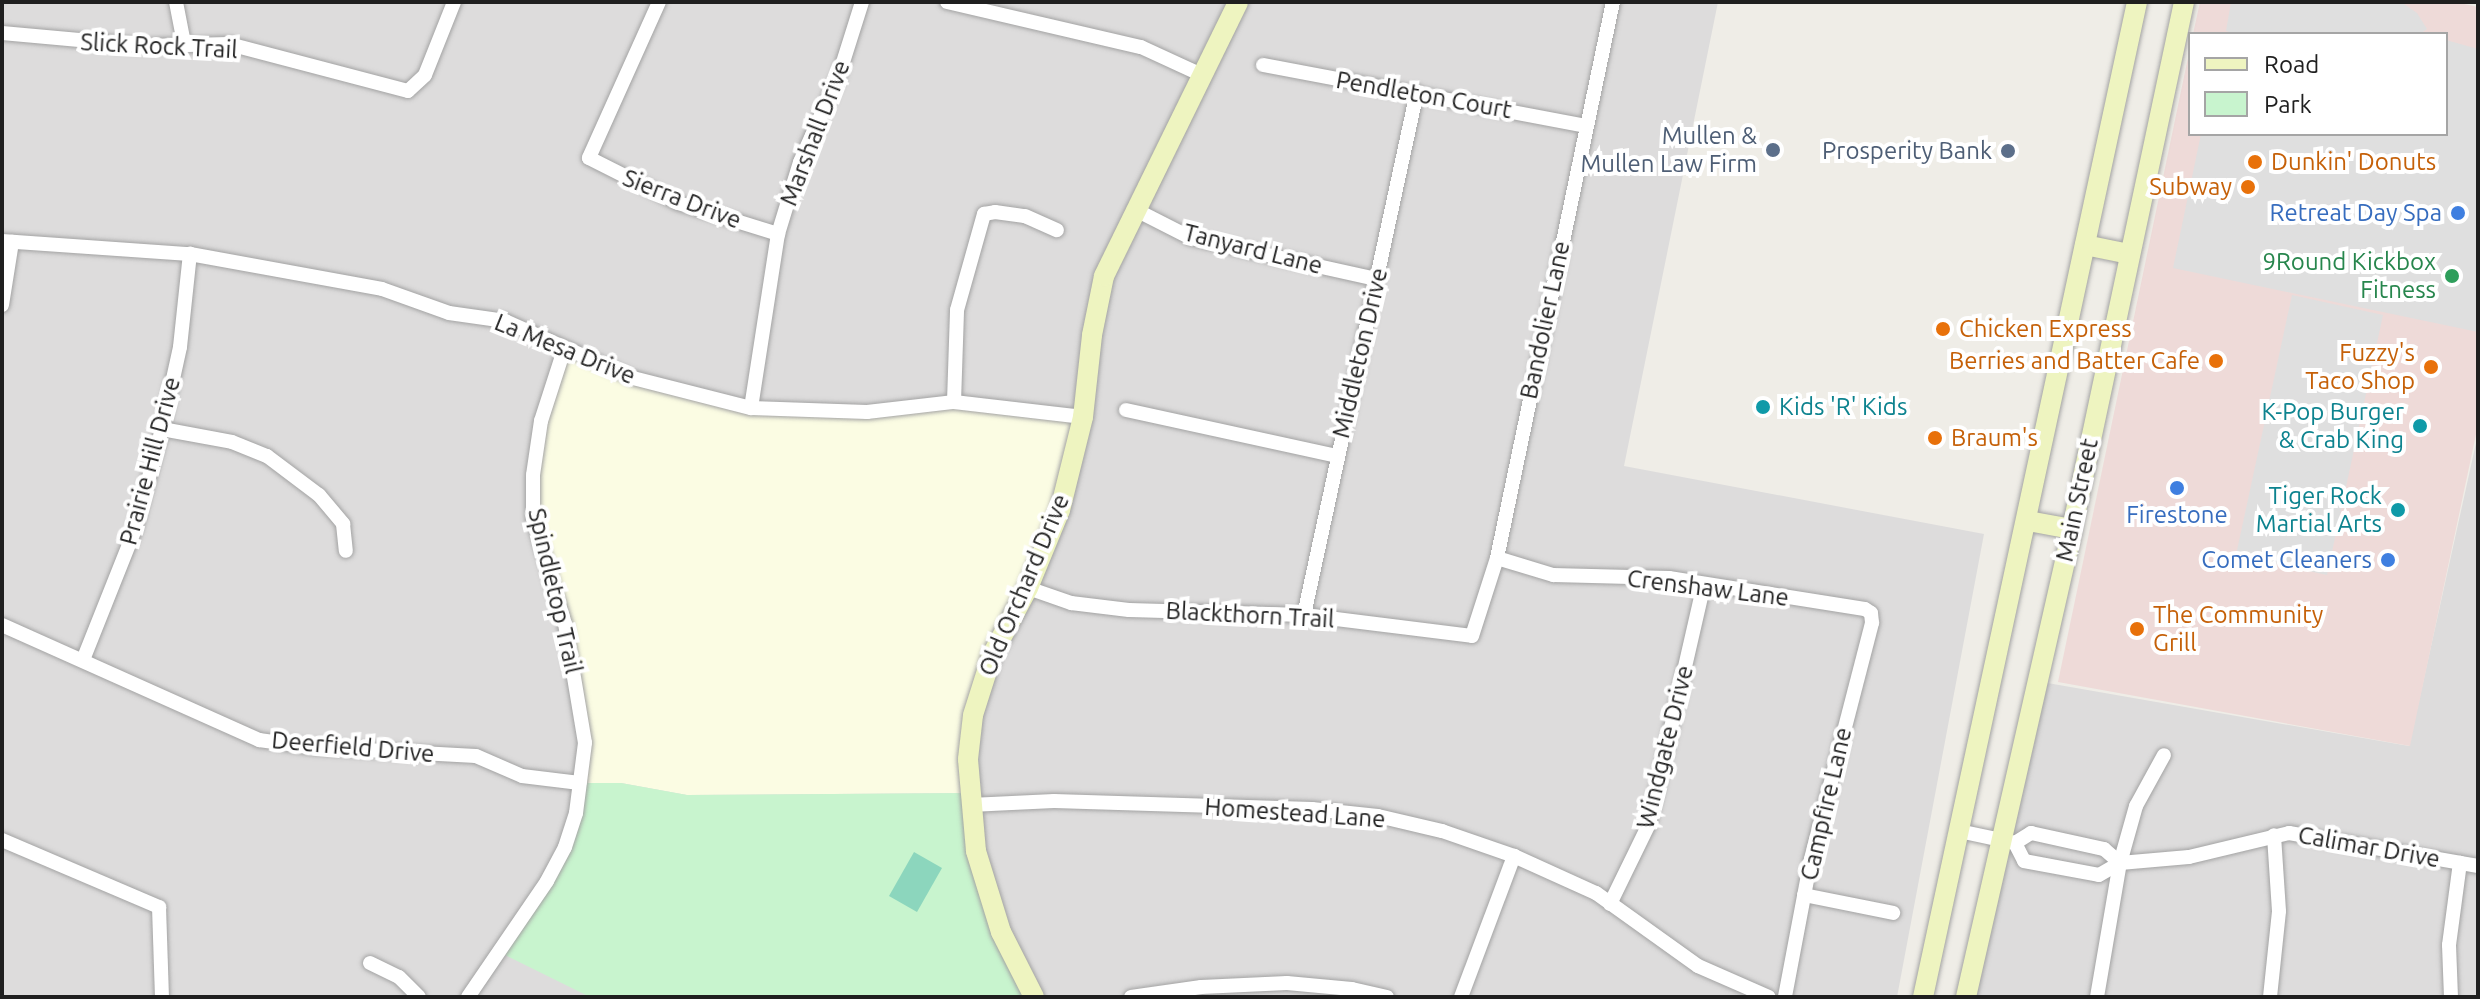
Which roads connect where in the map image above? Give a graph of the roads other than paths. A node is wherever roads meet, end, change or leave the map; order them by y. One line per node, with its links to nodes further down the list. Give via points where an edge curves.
1 (176, 2): 11 (street)
2 (454, 2): 11 (street, Slick Rock Trail, via 425,75 408,91 229,44)
3 (659, 2): 18 (street, Sierra Drive, via 589,158 678,203)
4 (862, 2): 18 (street, Marshall Drive)
5 (947, 2): 13 (street, via 1141,47)
6 (1238, 2): 13 (main road, Old Orchard Drive)
7 (1613, 2): 15 (street, Bandolier Lane)
8 (2137, 2): 20 (main road, Main Street)
9 (2184, 2): 22 (main road, Main Street)
10 (2, 33): 11 (street, Slick Rock Trail, via 104,44)
11 (184, 43)
12 (1263, 65): 14 (street, Pendleton Court)
13 (1202, 75): 16 (main road, Old Orchard Drive)
14 (1417, 92): 15 (street, Pendleton Court); 23 (street, Middleton Drive)
15 (1585, 126): 35 (street, Bandolier Lane)
16 (1134, 209): 23 (street, Tanyard Lane, via 1191,238); 29 (main road, Old Orchard Drive, via 1104,276)
17 (1057, 230): 26 (street, via 1025,216 984,214 957,310)
18 (778, 234): 27 (street, Marshall Drive)
19 (7, 241): 21 (street, La Mesa Drive); 24 (street)
20 (2085, 245): 22 (main road); 32 (main road, Main Street)
21 (190, 254): 25 (street, La Mesa Drive, via 382,289 449,313 505,321); 30 (street, Prairie Hill Drive, via 180,347)
22 (2129, 254): 33 (main road, Main Street)
23 (1376, 279): 31 (street, Middleton Drive)
24 (2, 305)
25 (564, 350): 27 (street, La Mesa Drive, via 633,378); 44 (street, Spindletop Trail, via 541,421 533,518 575,675 585,743)
26 (954, 402): 27 (street, La Mesa Drive, via 867,412); 29 (street, La Mesa Drive)
27 (751, 408)
28 (1126, 410): 31 (street)
29 (1083, 417): 37 (main road, Old Orchard Drive, via 1060,510)
30 (162, 429): 34 (street, via 232,442 267,456 319,495 343,524); 42 (street, Prairie Hill Drive, via 135,529)
31 (1337, 456): 39 (street, Middleton Drive)
32 (2028, 521): 33 (main road); 46 (main road, Main Street)
33 (2072, 529): 49 (main road, Main Street)
34 (346, 551)
35 (1497, 558): 36 (street, Crenshaw Lane, via 1553,575); 41 (street, Bandolier Lane)
36 (1704, 584): 38 (street, Crenshaw Lane); 55 (street, Windgate Drive, via 1649,824)
37 (1028, 588): 39 (street, Blackthorn Trail, via 1071,603 1129,610); 45 (main road, Old Orchard Drive, via 992,655 973,715)
38 (1871, 613): 54 (street, Campfire Lane)
39 (1304, 615): 41 (street, Blackthorn Trail)
40 (2, 625): 42 (street, Deerfield Drive)
41 (1472, 636)
42 (83, 660): 44 (street, Deerfield Drive, via 259,740 476,756 522,776)
43 (2164, 755): 51 (street, via 2136,806)
44 (580, 783): 60 (street, Spindletop Trail, via 565,847)
45 (970, 805): 50 (street, Homestead Lane, via 1054,801 1312,809 1378,816); 61 (main road, Old Orchard Drive, via 988,895)
46 (1959, 831): 49 (street, Calimar Drive); 67 (main road, Main Street)
47 (2274, 835): 51 (street, Calimar Drive, via 2189,857); 52 (street, Calimar Drive, via 2316,835); 70 (street, via 2279,911)
48 (2, 840): 58 (street, via 159,907)
49 (2008, 841): 51 (street, Calimar Drive, via 2031,833 2104,849); 51 (street, Calimar Drive, via 2024,861 2099,875); 68 (main road, Main Street)
50 (1514, 856): 55 (street, Homestead Lane); 64 (street)
51 (2120, 863): 69 (street)
52 (2460, 863): 53 (street, Calimar Drive); 71 (street, via 2449,945)
53 (2478, 866)
54 (1804, 895): 56 (street); 66 (street, Campfire Lane)
55 (1610, 904): 65 (street, Homestead Lane, via 1698,966)
56 (1893, 913)
57 (370, 963): 59 (street, via 399,977)
58 (162, 997)
59 (419, 997)
60 (468, 997)
61 (1034, 997)
62 (1131, 997): 63 (street, via 1272,983)
63 (1387, 997)
64 (1461, 997)
65 (1769, 997)
66 (1785, 997)
67 (1923, 997)
68 (1966, 997)
69 (2097, 997)
70 (2270, 997)
71 (2451, 997)

